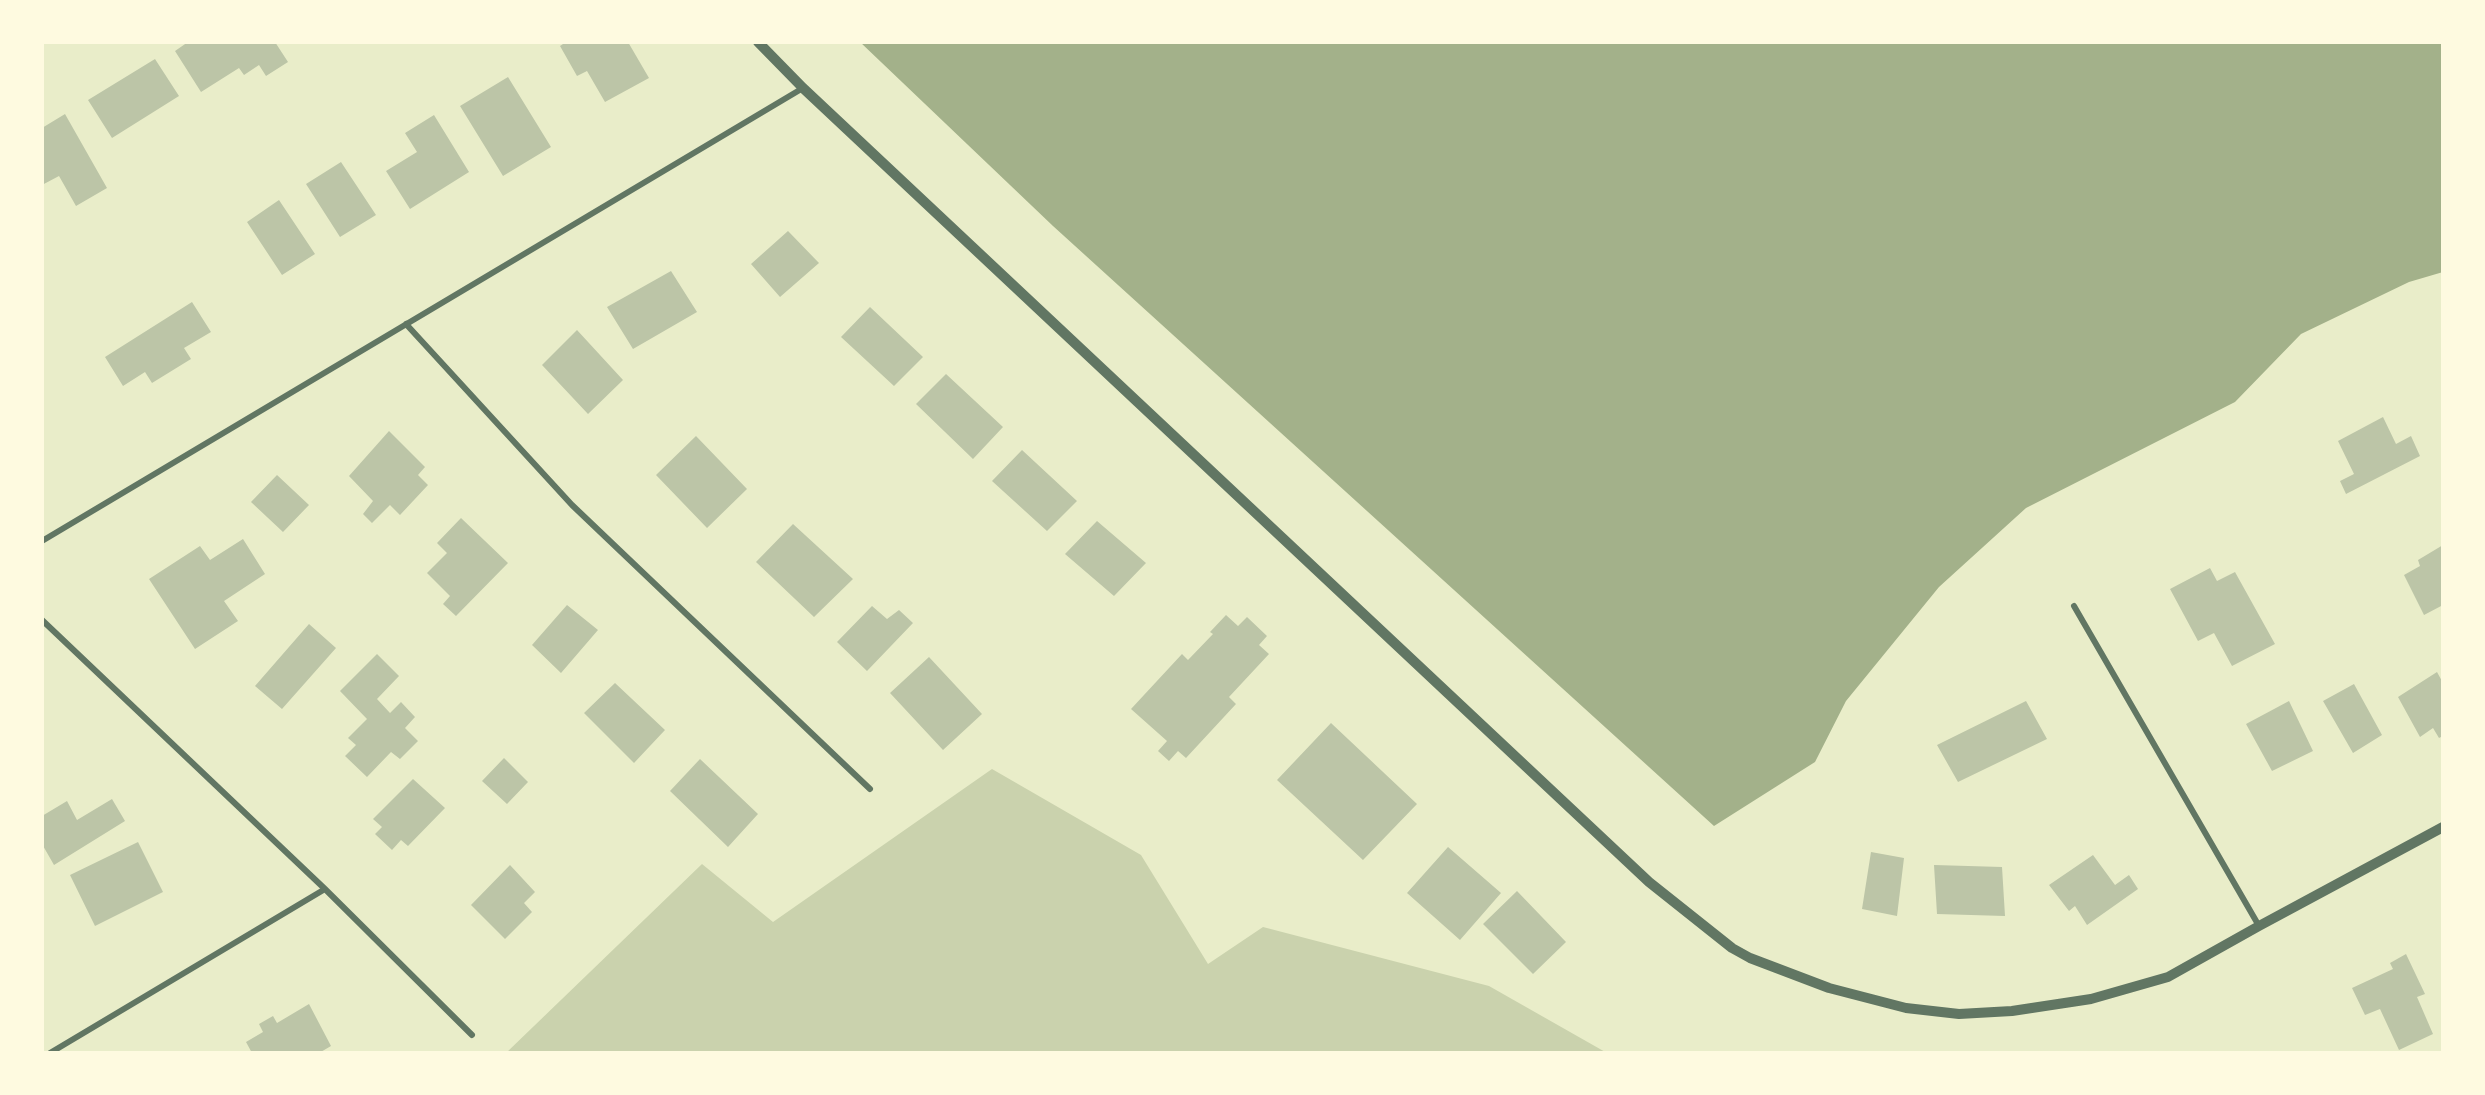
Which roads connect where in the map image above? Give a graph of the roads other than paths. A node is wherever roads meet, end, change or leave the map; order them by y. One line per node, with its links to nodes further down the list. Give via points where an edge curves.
1 (758, 42): 2 (street)
2 (803, 88): 3 (street); 10 (street, via 1649,882 1732,948 1828,988 1906,1008 1959,1014 2012,1011 2091,999 2168,977)
3 (406, 324): 4 (street); 7 (street, via 572,505)
4 (42, 541)
5 (2074, 606): 10 (street)
6 (42, 620): 9 (street)
7 (870, 789)
8 (2443, 827): 10 (street)
9 (325, 889): 11 (street); 12 (street)
10 (2259, 926)
11 (472, 1035)
12 (50, 1053)

